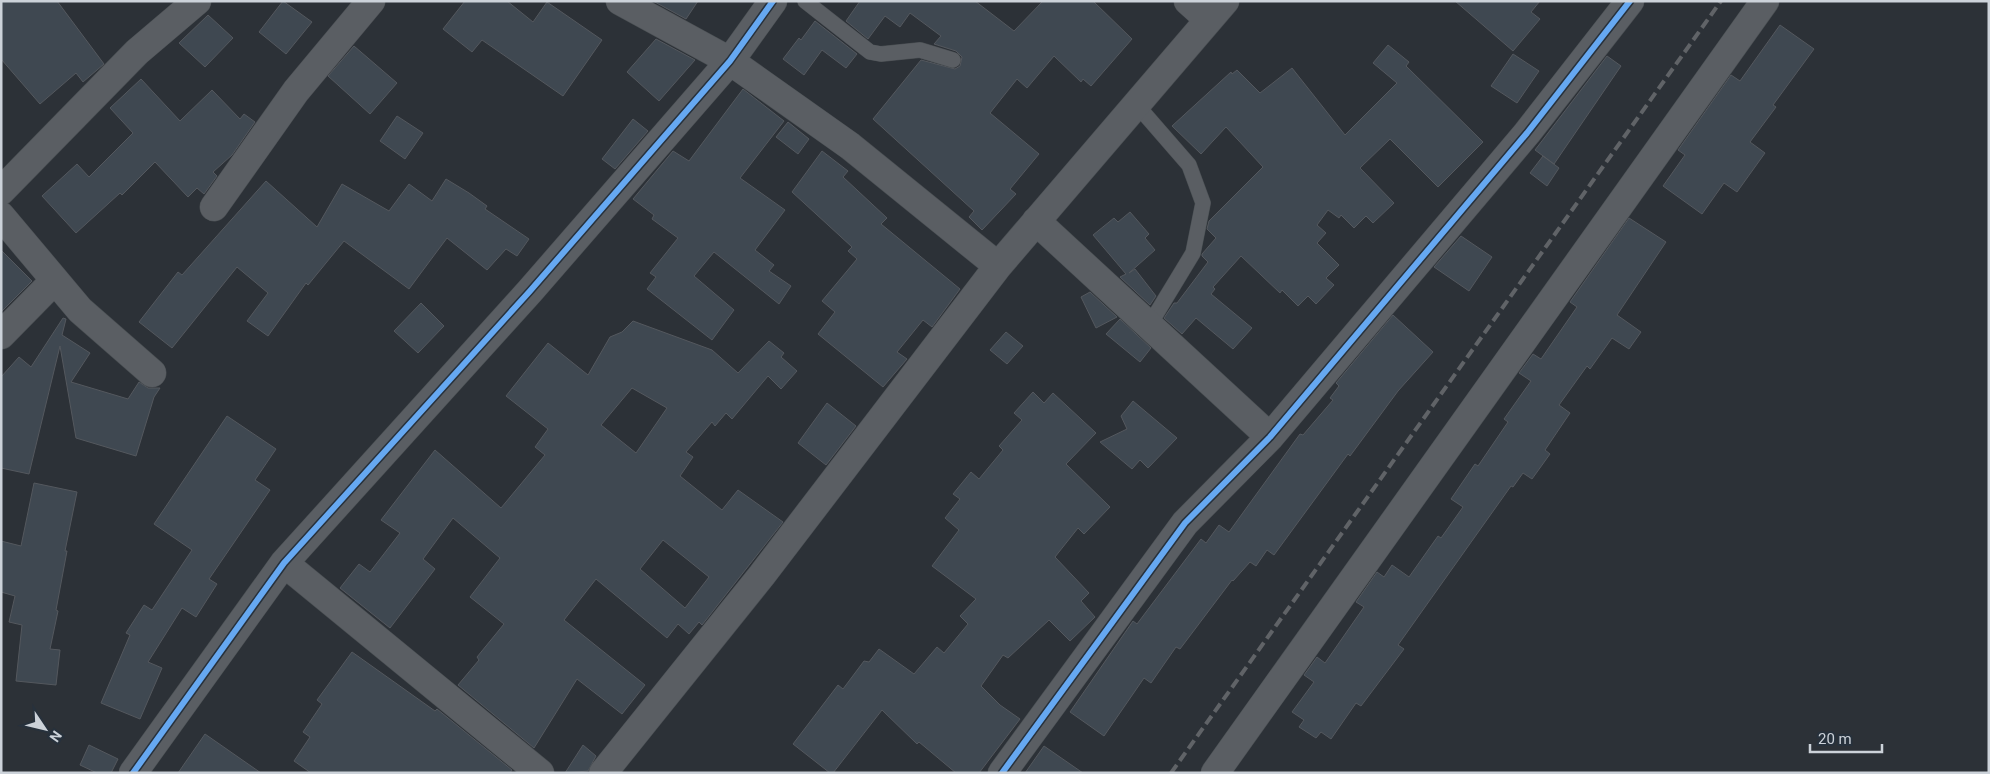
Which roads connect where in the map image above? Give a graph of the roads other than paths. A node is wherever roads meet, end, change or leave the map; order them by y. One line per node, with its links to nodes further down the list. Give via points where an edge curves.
1 (197, 1): 13 (street, via 137,52)
2 (371, 1): 14 (street, via 296,90)
3 (620, 1): 11 (street)
4 (774, 1): 11 (street)
5 (805, 1): 10 (lane, via 870,52 920,50)
6 (1188, 1): 9 (street)
7 (1630, 1): 22 (street, via 1527,133)
8 (1765, 1): 28 (street)
9 (1216, 10): 12 (street)
10 (953, 60)
11 (730, 61): 17 (street, via 850,146); 23 (street, via 517,305)
12 (1136, 104): 16 (street); 19 (lane, via 1189,164 1203,203 1193,253)
13 (1, 191)
14 (214, 208)
15 (1, 216): 18 (street)
16 (1036, 221): 17 (street); 19 (street)
17 (998, 266): 26 (street, via 762,575)
18 (54, 280): 20 (street); 21 (street, via 80,310)
19 (1150, 324): 22 (street)
20 (1, 335)
21 (152, 373)
22 (1270, 437): 27 (street, via 1185,523)
23 (284, 563): 24 (street); 25 (street)
24 (133, 773)
25 (540, 773)
26 (604, 773)
27 (1002, 773)
28 (1215, 773)

